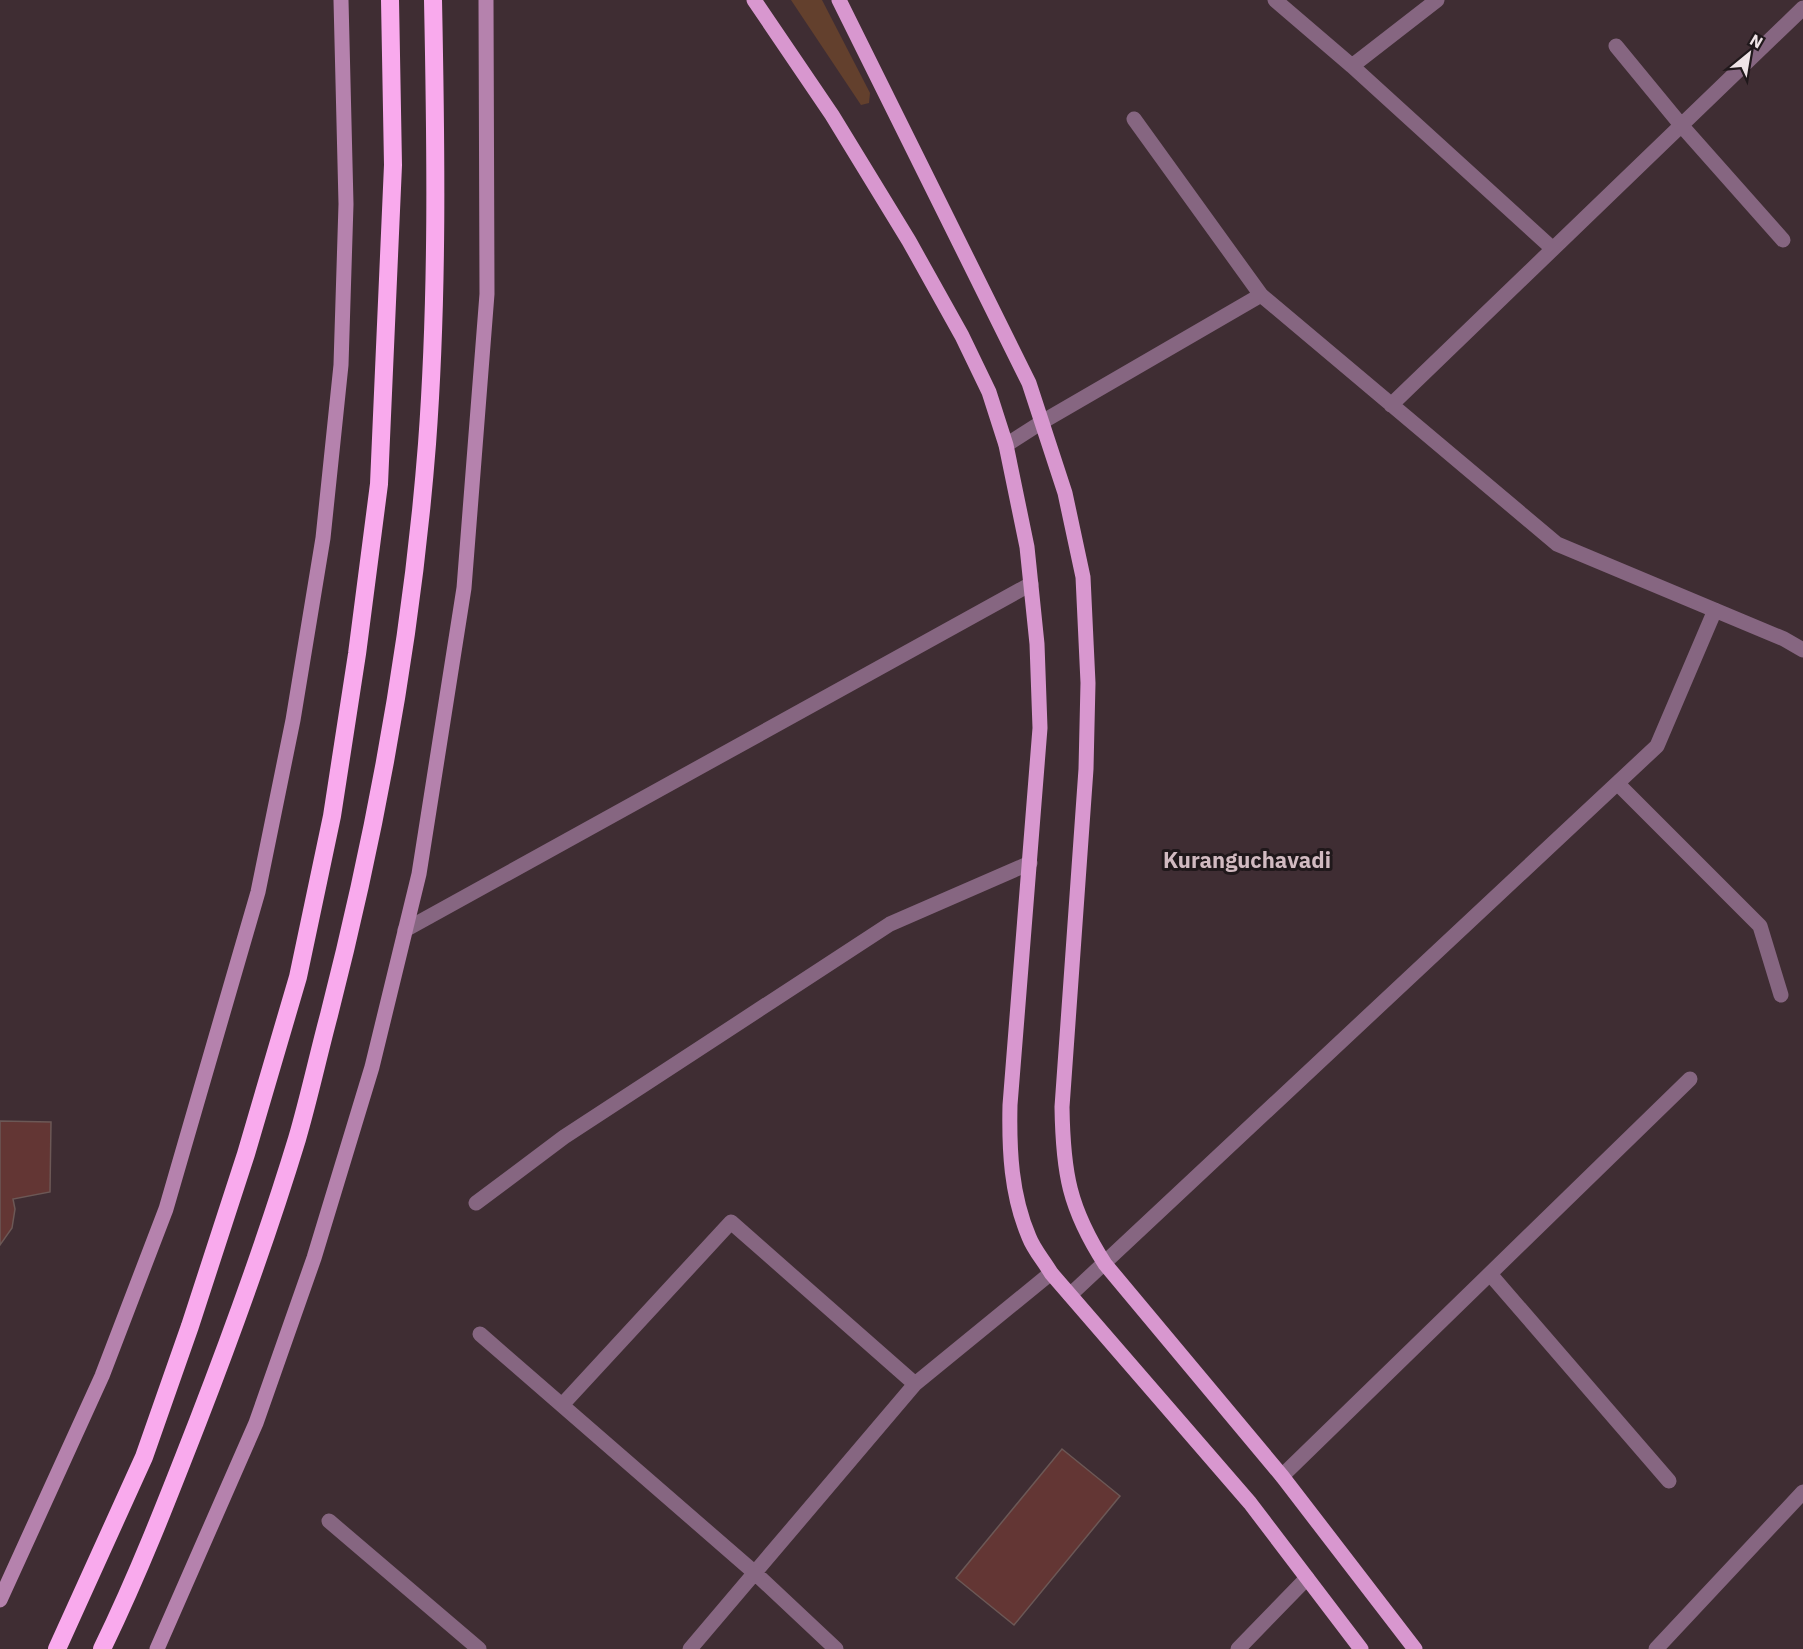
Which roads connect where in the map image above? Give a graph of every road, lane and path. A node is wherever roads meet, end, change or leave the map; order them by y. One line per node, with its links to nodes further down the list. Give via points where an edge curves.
1 (341, 0): 42 (street, via 346,204 341,365 323,538 293,720 258,892 166,1209 102,1376)
2 (390, 0): 43 (highway, via 393,165 379,484 332,816 298,977 204,1283 144,1457)
3 (434, 0): 44 (highway, via 435,305 428,433 414,582 386,759 351,929 298,1137 236,1324 175,1480)
4 (486, 0): 25 (street, via 488,294 464,588 419,874)
5 (754, 0): 19 (main road, via 838,125 962,336 989,392)
6 (839, 0): 18 (main road, via 1029,383)
7 (1275, 0): 11 (street)
8 (1437, 0): 11 (street)
9 (1803, 8): 13 (street)
10 (1616, 46): 13 (street)
11 (1352, 66): 15 (street)
12 (1134, 119): 16 (street)
13 (1682, 125): 14 (street); 15 (street)
14 (1783, 240)
15 (1553, 249): 17 (street)
16 (1261, 295): 17 (street); 18 (street)
17 (1391, 405): 21 (street, via 1557,544)
18 (1042, 422): 19 (street); 29 (main road, via 1065,493 1083,578 1088,683 1086,769 1062,1107 1063,1153 1071,1197 1086,1234)
19 (1006, 445): 20 (main road)
20 (1031, 584): 24 (main road, via 1040,728); 25 (street)
21 (1715, 610): 22 (street); 23 (street, via 1658,746)
22 (1803, 650)
23 (1618, 784): 26 (street, via 1760,926); 29 (street)
24 (1030, 863): 28 (street, via 890,924 564,1137); 30 (main road, via 1010,1147 1019,1211 1029,1239)
25 (405, 930): 45 (street, via 372,1067 306,1280 256,1424)
26 (1781, 995)
27 (1690, 1079): 31 (street)
28 (476, 1203)
29 (1105, 1264): 32 (street); 36 (main road)
30 (1051, 1273): 32 (main road); 34 (street)
31 (1490, 1274): 36 (street); 37 (street)
32 (1070, 1295): 41 (main road, via 1250,1503)
33 (480, 1334): 35 (street)
34 (915, 1384): 35 (street, via 731,1222); 40 (street)
35 (562, 1406): 40 (street)
36 (1282, 1476): 51 (main road)
37 (1669, 1482)
38 (1803, 1492): 52 (street)
39 (329, 1521): 46 (street)
40 (755, 1573): 47 (street); 48 (street)
41 (1307, 1578): 49 (street); 50 (main road)
42 (0, 1600)
43 (57, 1649)
44 (102, 1649)
45 (157, 1649)
46 (479, 1649)
47 (690, 1649)
48 (836, 1649)
49 (1238, 1649)
50 (1361, 1649)
51 (1415, 1649)
52 (1656, 1649)

